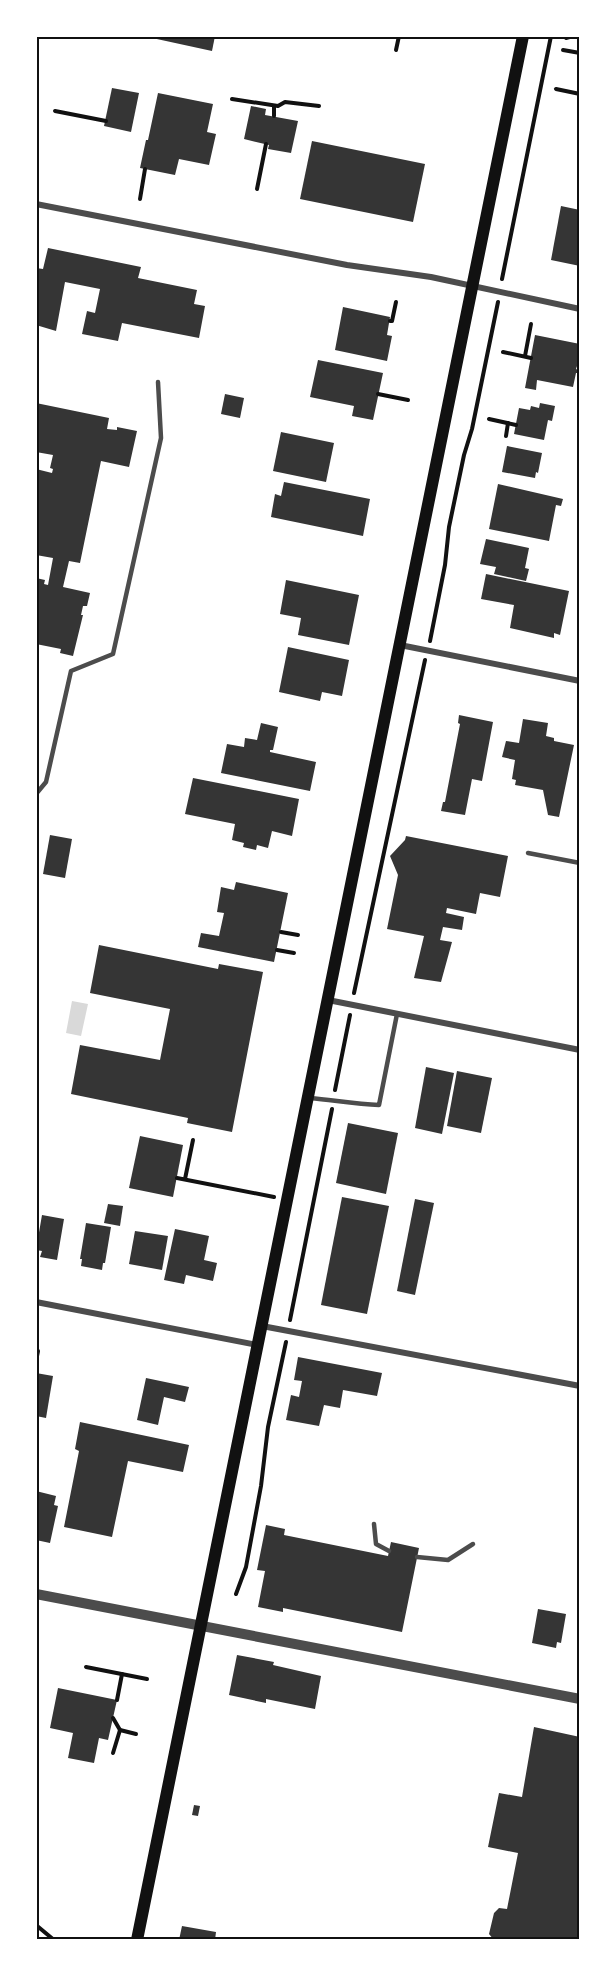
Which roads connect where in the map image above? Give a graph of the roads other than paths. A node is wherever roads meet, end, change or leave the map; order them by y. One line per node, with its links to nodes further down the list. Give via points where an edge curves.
1 (523, 36): 3 (main road)
2 (36, 204): 3 (street, via 347,265)
3 (472, 285): 4 (street); 6 (main road)
4 (580, 309)
5 (158, 382): 8 (lane, via 161,438 113,654 71,671 46,782)
6 (399, 645): 7 (street); 11 (main road)
7 (580, 681)
8 (36, 794)
9 (528, 853): 10 (lane)
10 (580, 863)
11 (327, 999): 12 (street); 14 (main road)
12 (397, 1014): 13 (street); 14 (lane, via 379,1104)
13 (580, 1050)
14 (307, 1098): 16 (main road)
15 (36, 1302): 17 (street)
16 (261, 1326): 17 (main road); 18 (street)
17 (257, 1346): 24 (main road)
18 (580, 1386)
19 (374, 1524): 21 (lane, via 376,1545)
20 (473, 1544): 22 (lane, via 448,1560)
21 (389, 1551)
22 (417, 1557)
23 (36, 1594): 24 (street)
24 (201, 1624): 25 (street); 26 (main road)
25 (580, 1699)
26 (137, 1940)

